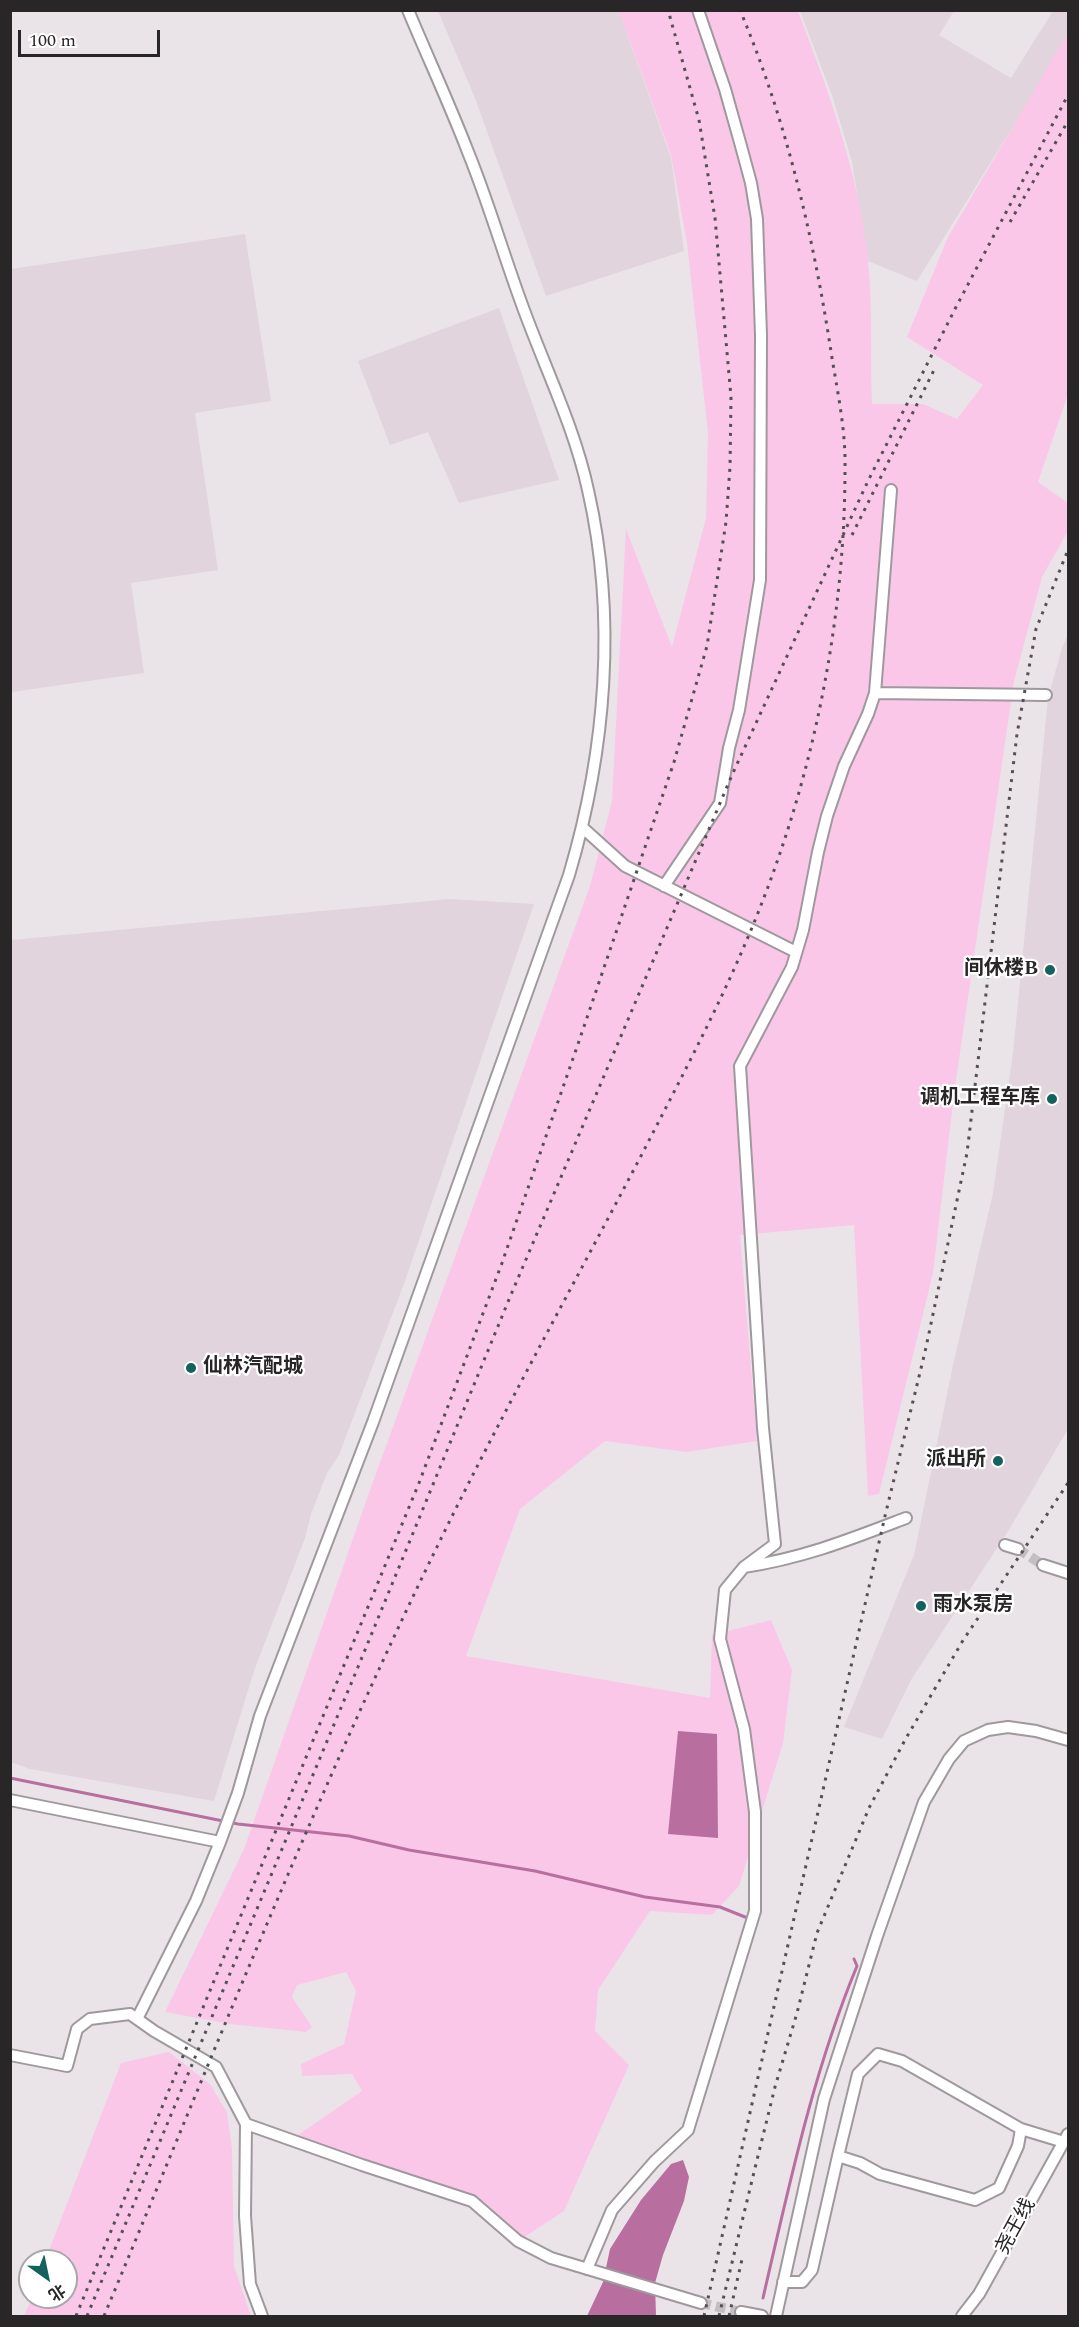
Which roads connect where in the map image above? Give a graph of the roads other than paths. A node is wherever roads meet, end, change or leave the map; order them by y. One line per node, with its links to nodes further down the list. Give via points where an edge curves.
1 (408, 10): 6 (street, via 469,153 588,488 606,610 602,707)
2 (698, 10): 7 (street, via 735,123 757,219 761,335 760,580 720,803)
3 (891, 490): 4 (street)
4 (875, 693): 5 (street); 8 (street, via 827,816)
5 (1046, 695)
6 (583, 828): 7 (street, via 625,866); 17 (street, via 373,1422 260,1716)
7 (664, 886): 8 (street)
8 (796, 952): 13 (street, via 792,967 740,1066 763,1428 775,1544)
9 (906, 1518): 13 (street, via 820,1551)
10 (1005, 1545): 11 (street)
11 (1018, 1549)
12 (1043, 1565): 14 (street)
13 (744, 1567): 24 (street, via 724,1590 720,1639 744,1729 755,1812 755,1911 688,2130 612,2210)
14 (1068, 1573)
15 (1068, 1740): 25 (street, via 1008,1727 988,1730 964,1741 924,1802 824,2099)
16 (10, 1800): 17 (street)
17 (220, 1842): 18 (street, via 196,1901)
18 (137, 2019): 19 (street, via 130,2014 90,2019 77,2029 66,2066); 20 (street, via 216,2067)
19 (10, 2055)
20 (246, 2124): 24 (street, via 472,2201 518,2241 551,2258); 28 (street, via 245,2216 250,2284)
21 (1022, 2129): 22 (street); 23 (street, via 999,2188 975,2200 880,2174); 23 (street, via 902,2061 878,2054 858,2074)
22 (1066, 2138): 31 (street, 尧王线, via 979,2294)
23 (838, 2156): 25 (street, via 812,2270 802,2282)
24 (587, 2269): 26 (street)
25 (783, 2282): 30 (street)
26 (701, 2303)
27 (741, 2312): 29 (street)
28 (262, 2316)
29 (762, 2316)
30 (776, 2316)
31 (962, 2316)

